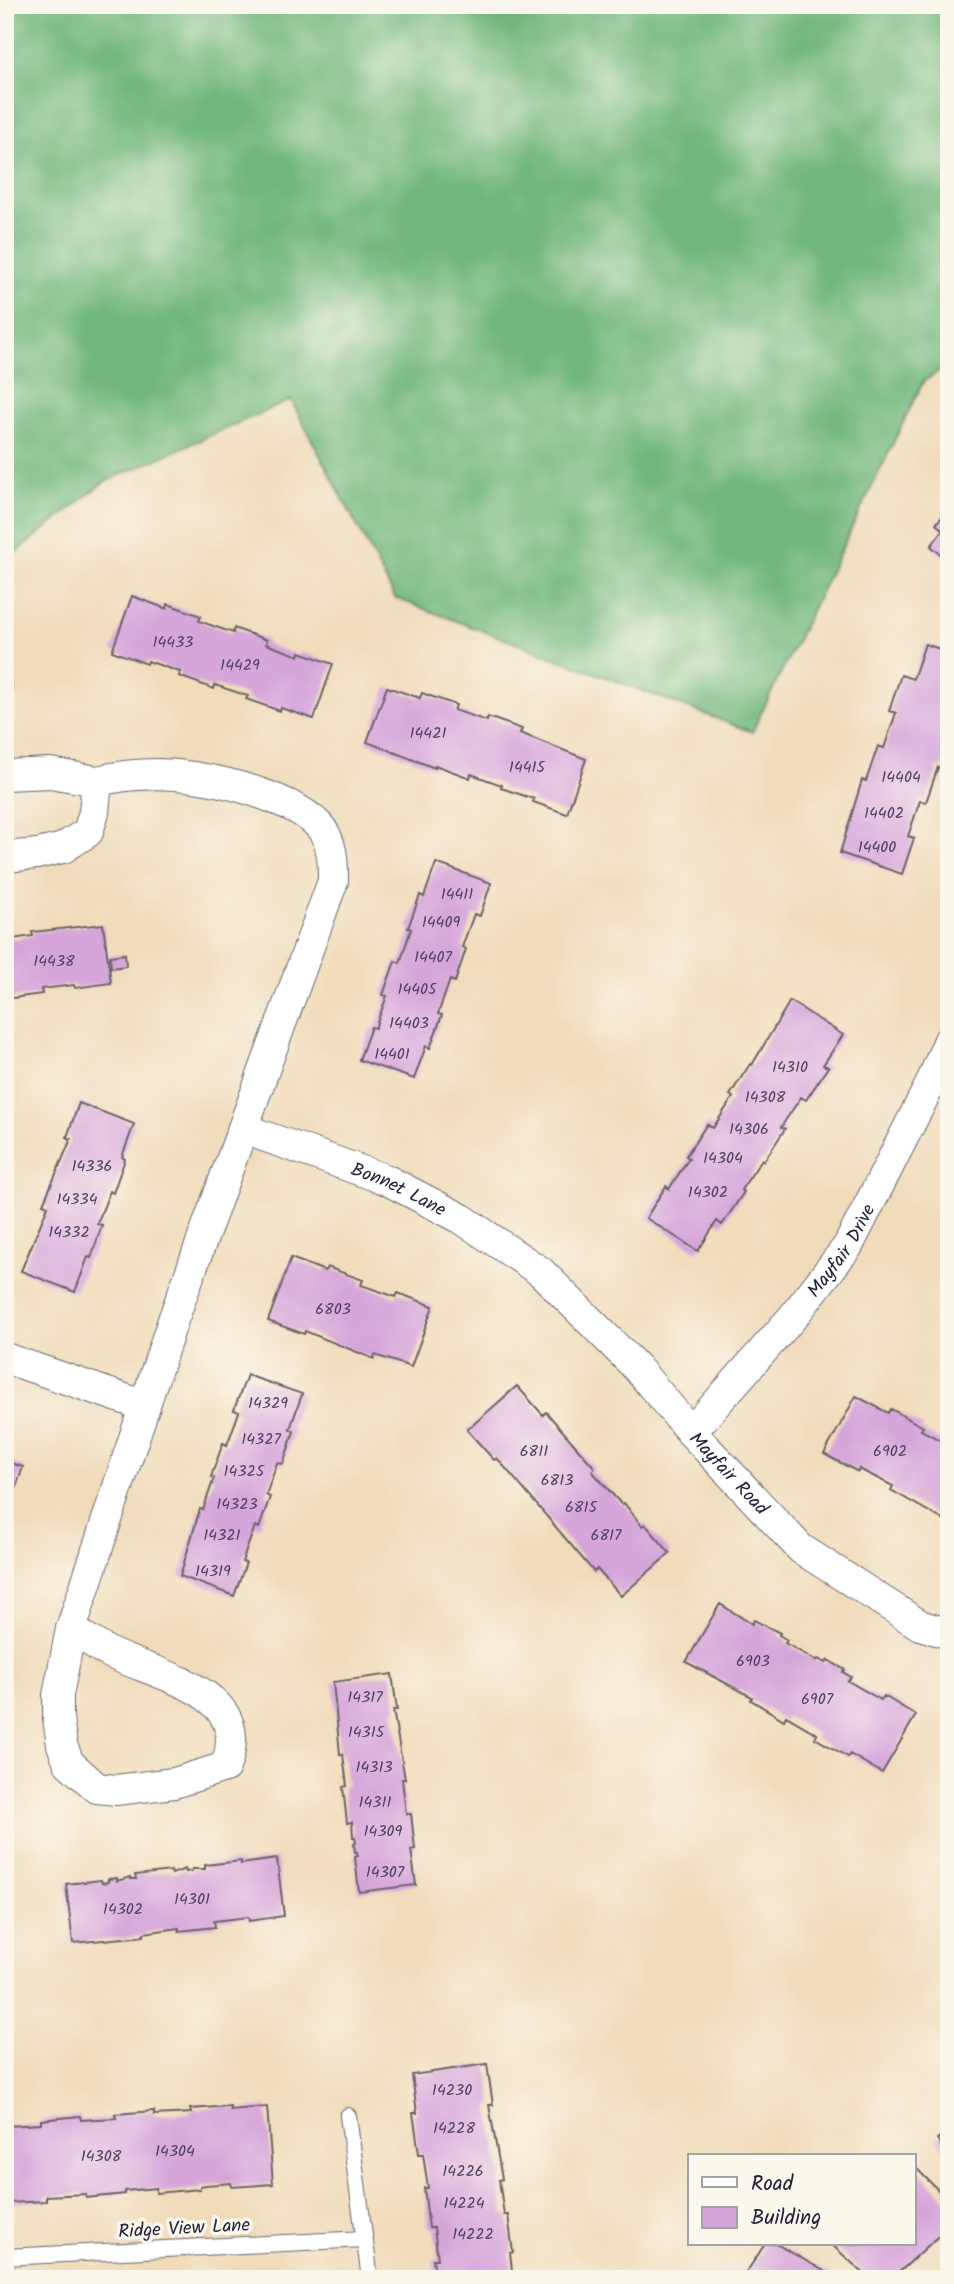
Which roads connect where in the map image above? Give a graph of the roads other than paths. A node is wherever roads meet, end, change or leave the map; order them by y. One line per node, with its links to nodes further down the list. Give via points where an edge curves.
1 (5, 775): 2 (street, via 50,773)
2 (97, 781): 3 (street, via 88,832 63,848); 5 (street, via 157,775 194,777 262,793 300,811 324,832 334,856 334,881)
3 (5, 857)
4 (949, 1040): 9 (street, Mayfair Drive, via 848,1246 792,1318)
5 (244, 1129): 6 (street, Bonnet Lane, via 387,1180 462,1219); 8 (street)
6 (541, 1272): 9 (street, Mayfair Road, via 636,1367)
7 (5, 1358): 8 (street)
8 (145, 1406): 10 (street)
9 (691, 1432): 11 (street, Mayfair Road, via 801,1549 920,1625)
10 (71, 1629): 10 (street, via 58,1695 62,1745 69,1763 97,1788 116,1790 174,1783 225,1767 233,1749 231,1726 216,1703)
11 (949, 1634)
12 (348, 2116): 13 (lane)
13 (364, 2239): 14 (lane, Ridge View Lane); 15 (lane)
14 (5, 2257)
15 (370, 2279)

